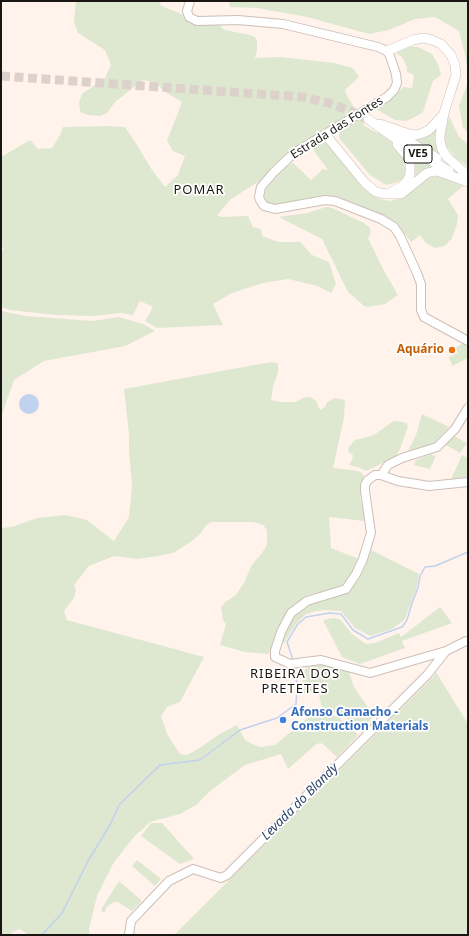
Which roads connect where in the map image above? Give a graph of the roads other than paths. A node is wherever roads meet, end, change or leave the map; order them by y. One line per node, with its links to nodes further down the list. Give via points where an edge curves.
1 (190, 1): 2 (street, via 187,11 190,18 197,21 238,20 283,24)
2 (387, 51): 3 (main road, VE5, via 413,40 428,39 449,51 454,60 456,75); 5 (street, Estrada das Fontes, via 396,74 397,83 394,90)
3 (444, 113): 4 (main road, VE5, via 429,130 416,134 409,134); 6 (main road, VE5, via 440,135 442,149)
4 (370, 120): 6 (main road, VE5, via 408,140); 7 (main road, VE5, via 405,154 410,164 410,175 406,181 402,186)
5 (325, 134): 7 (main road, via 365,183 376,192); 8 (street, Estrada das Fontes, via 294,153 270,176 261,187 261,203 275,209 325,200 335,201 381,219 394,227 418,273 424,317)
6 (468, 179): 7 (main road, VE5, via 443,173 427,173 401,194)
7 (386, 194)
8 (468, 341)
9 (468, 408): 10 (street, via 455,429 437,447 388,465)
10 (381, 475): 11 (street, via 398,481 429,486); 13 (street, via 375,475 366,485 371,533 356,574 346,589 307,602 291,613 281,632 275,657 290,664 320,660 370,673)
11 (468, 482)
12 (467, 641): 13 (street)
13 (446, 651): 14 (street, via 427,675 227,875 221,878 193,869 169,881 131,921)
14 (129, 935)

